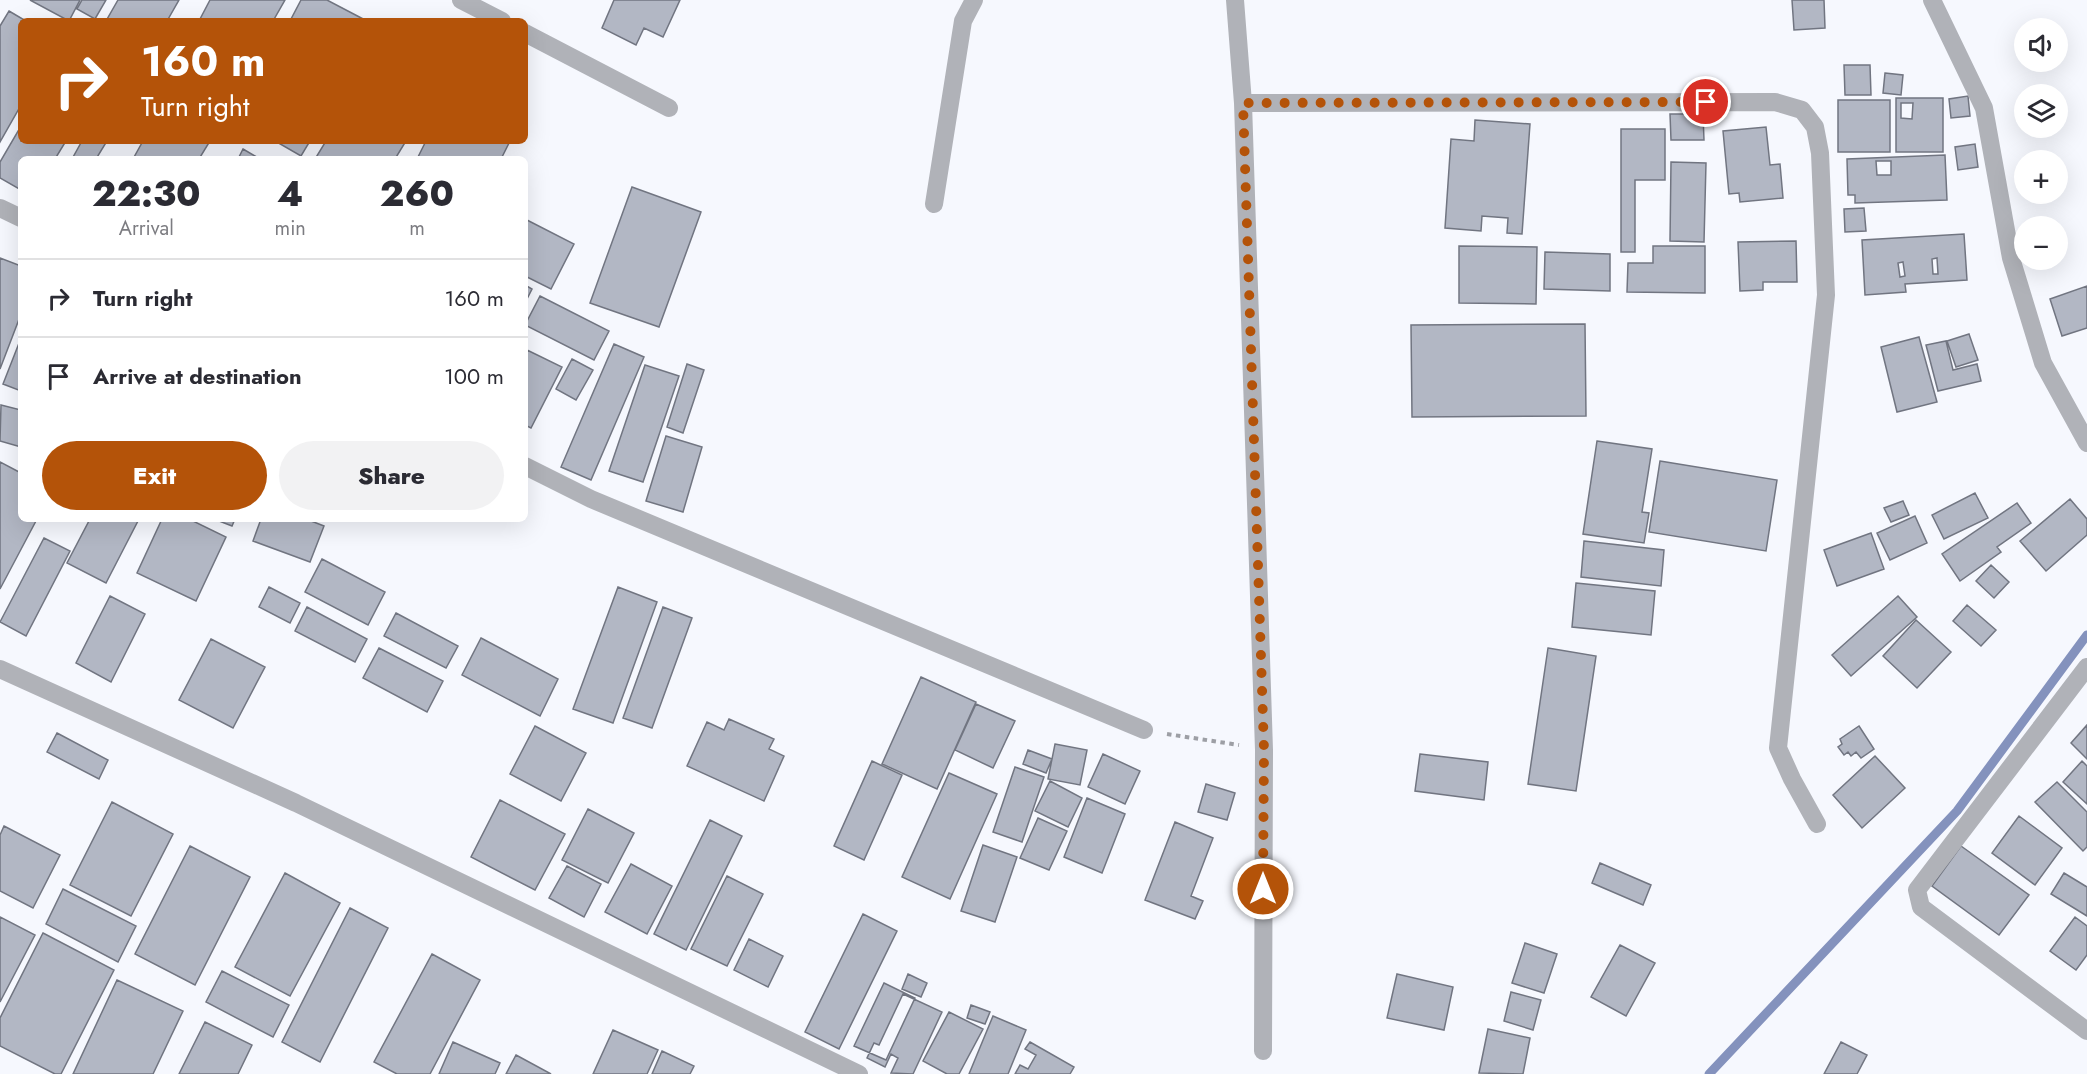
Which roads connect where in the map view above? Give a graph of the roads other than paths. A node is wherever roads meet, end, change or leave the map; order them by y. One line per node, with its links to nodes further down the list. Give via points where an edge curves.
1 (461, 0): 5 (street)
2 (974, 0): 9 (street, via 963,21)
3 (1235, 0): 7 (street)
4 (1932, 0): 12 (street, via 1984,108 2011,258 2043,363)
5 (496, 18)
6 (528, 35): 8 (street)
7 (1243, 103): 17 (street, via 1775,102 1802,110 1815,127 1820,153 1826,295 1778,748); 19 (street, via 1264,750)
8 (669, 108)
9 (934, 204)
10 (0, 208): 11 (street)
11 (18, 217)
12 (2087, 443)
13 (528, 468): 16 (street, via 591,499)
14 (2087, 667): 18 (street, via 1917,890 1921,907)
15 (0, 669): 20 (street, via 296,803)
16 (1144, 730)
17 (1817, 824)
18 (2087, 1031)
19 (1263, 1051)
20 (860, 1074)

